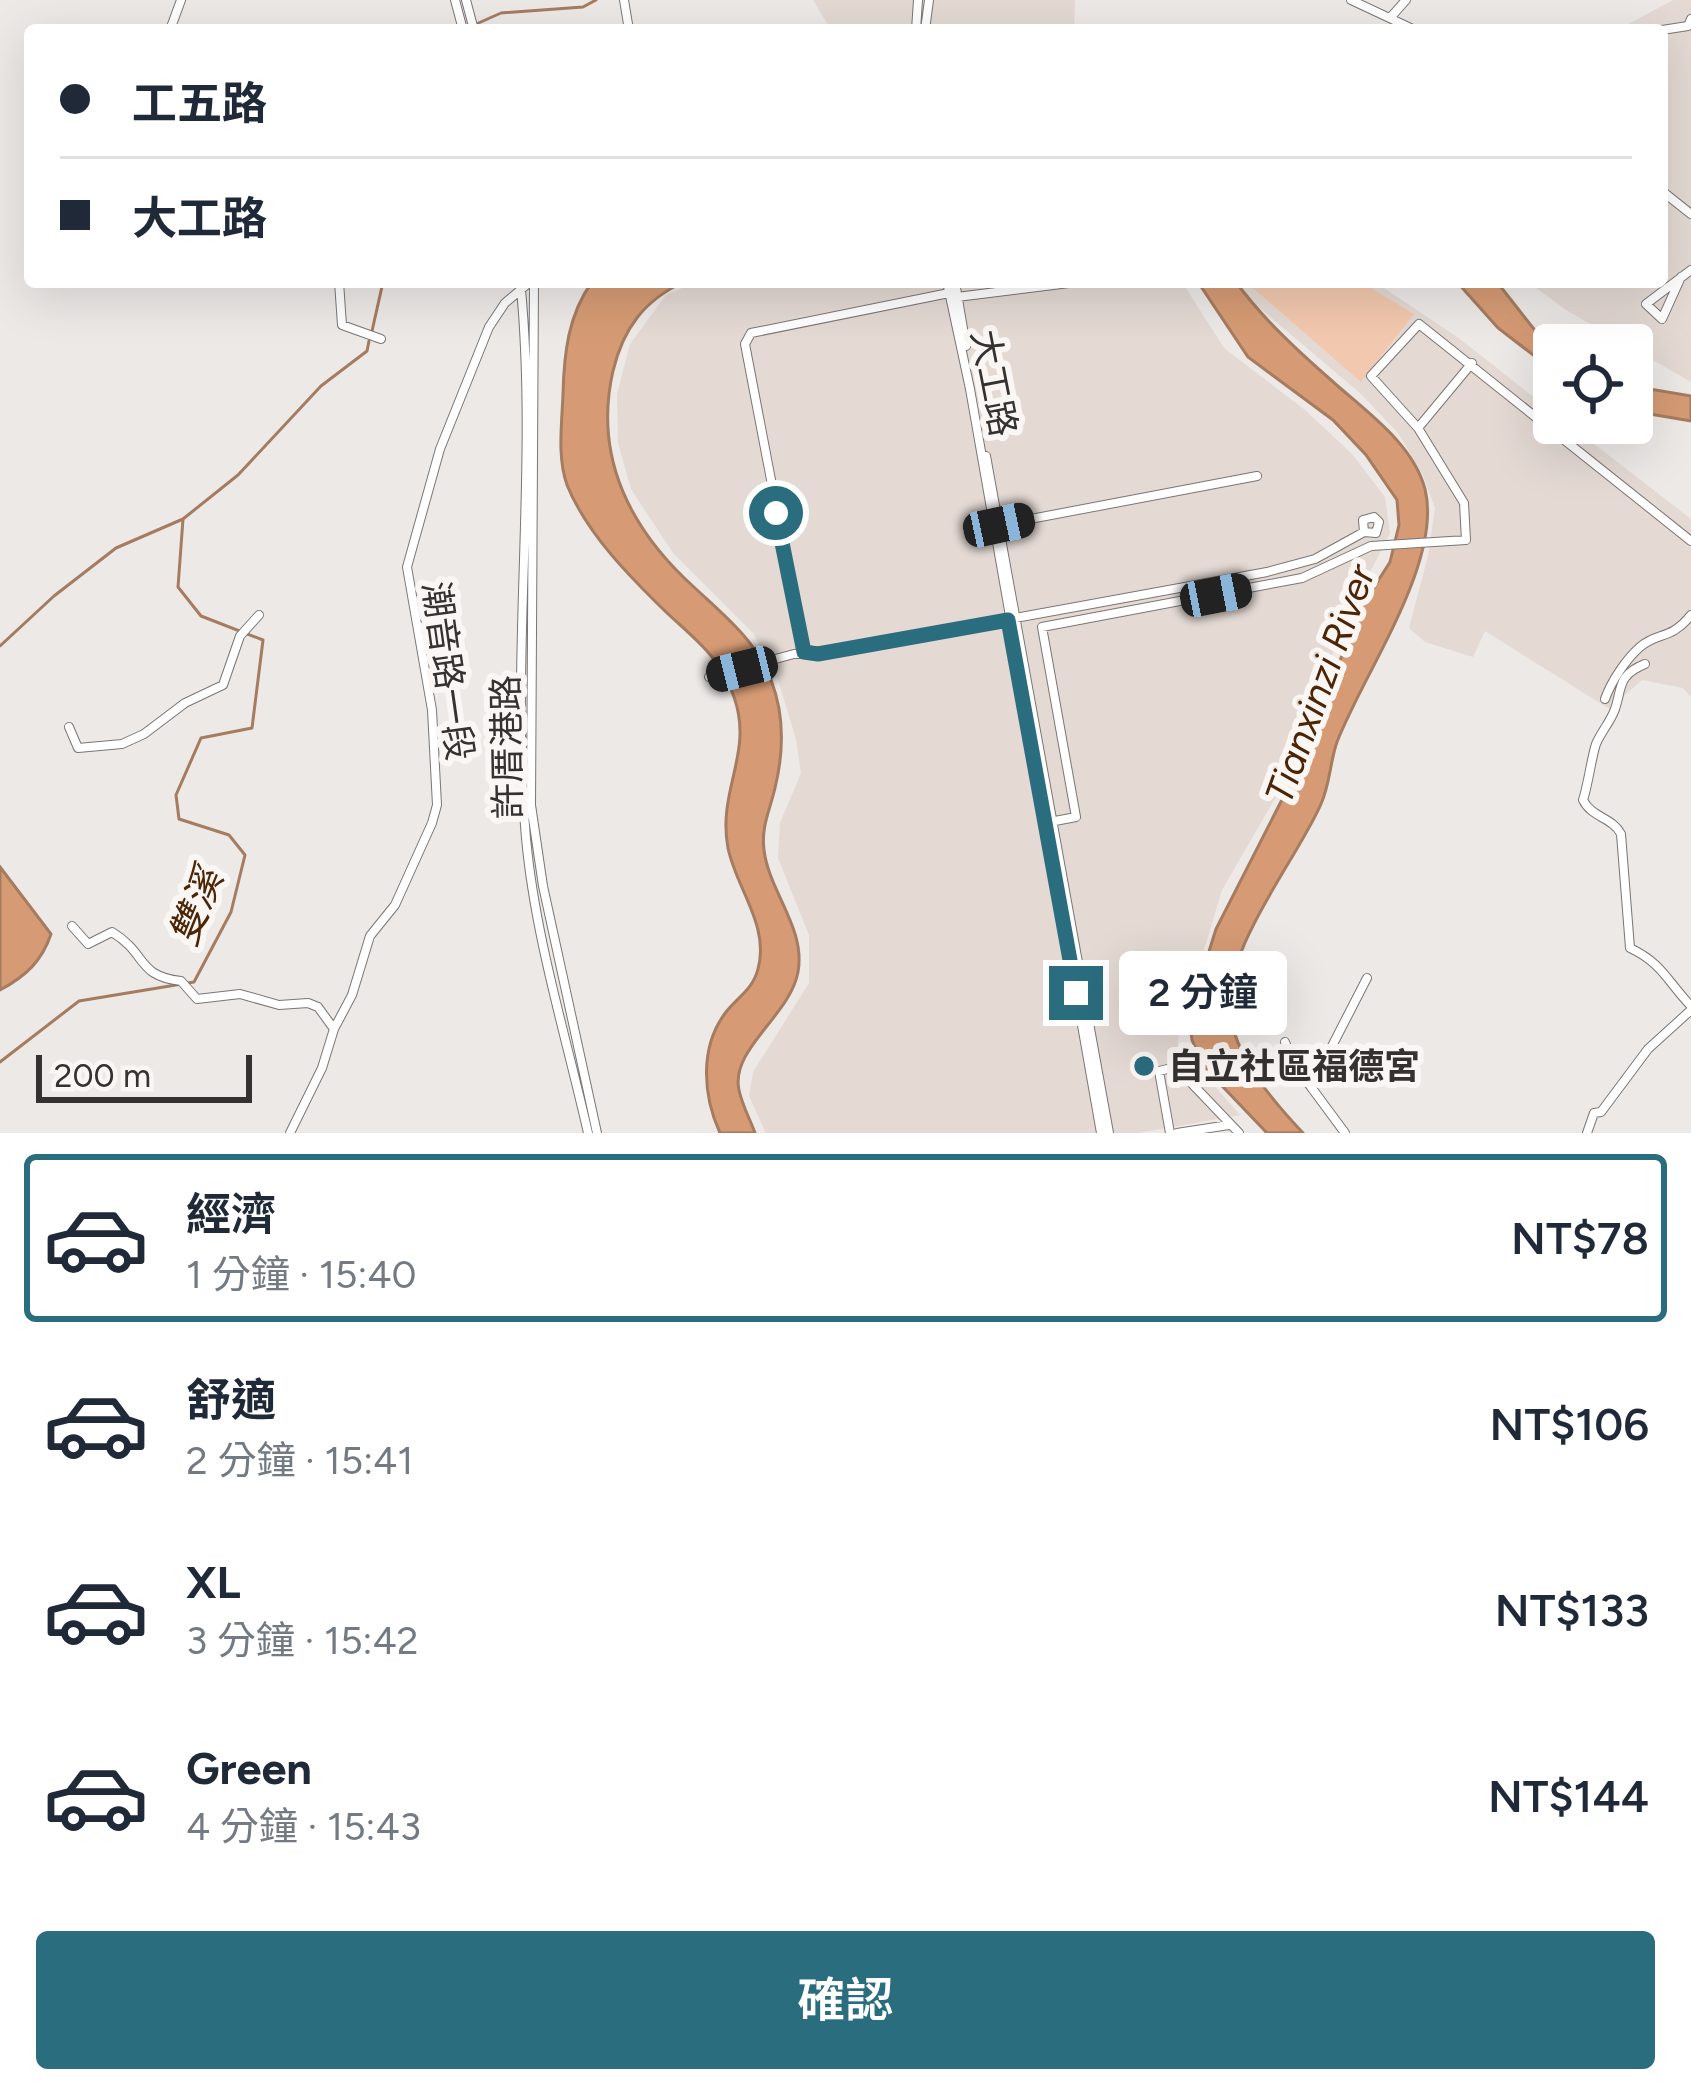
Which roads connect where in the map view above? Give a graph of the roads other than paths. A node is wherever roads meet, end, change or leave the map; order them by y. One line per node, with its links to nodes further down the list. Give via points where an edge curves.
1 (1351, 0): 3 (street)
2 (1406, 0): 3 (street)
3 (1390, 18): 4 (street)
4 (1402, 24)
5 (1691, 270): 6 (street)
6 (1681, 277): 7 (street); 12 (street, via 1662,319 1646,304)
7 (1668, 287)
8 (339, 288): 13 (street, via 341,325)
9 (522, 288): 34 (street, 潮音路一段, via 489,327 440,449 406,567 431,710 437,805 395,905 370,936)
10 (527, 288): 37 (street, 許厝港路, via 520,660 526,841)
11 (952, 288): 17 (street, 大工路); 23 (street, via 747,338)
12 (1667, 288)
13 (374, 337)
14 (1472, 363): 15 (street); 15 (street, via 1419,324 1371,376); 19 (street)
15 (1418, 428): 28 (street, via 1464,502 1466,540 1371,546 1302,578 1042,627)
16 (1257, 476): 17 (street)
17 (995, 526): 22 (street, 大工路)
18 (1364, 532): 22 (street, via 1301,564)
19 (1691, 541)
20 (1691, 614): 26 (street, via 1677,631 1641,645)
21 (259, 615): 27 (street, via 223,685 144,734 78,748)
22 (1012, 619): 23 (street); 29 (street, 大工路); 42 (street, 大工路)
23 (804, 652): 25 (street)
24 (1645, 664): 33 (street, via 1615,694 1617,706 1593,749 1584,805 1621,834 1630,948 1657,961)
25 (712, 676)
26 (1605, 699)
27 (69, 727)
28 (1072, 795): 29 (street); 30 (street, via 1076,818)
29 (1051, 798): 30 (street, 大工路)
30 (1055, 821): 42 (street, 大工路)
31 (72, 926): 34 (street, via 88,944 112,932 158,978 197,999 232,994 308,1003)
32 (1367, 978): 36 (street)
33 (1691, 1008): 46 (street, via 1594,1113)
34 (334, 1029): 39 (street, 潮音路一段)
35 (1286, 1042): 36 (street)
36 (1311, 1088): 45 (street)
37 (585, 1101): 40 (street, 許厝港路); 41 (street, 許厝港路)
38 (1230, 1129): 43 (street); 43 (street, via 1176,1067 1159,1071); 44 (street)
39 (290, 1133)
40 (588, 1133)
41 (597, 1133)
42 (1105, 1133)
43 (1174, 1133)
44 (1239, 1133)
45 (1345, 1133)
46 (1587, 1133)

